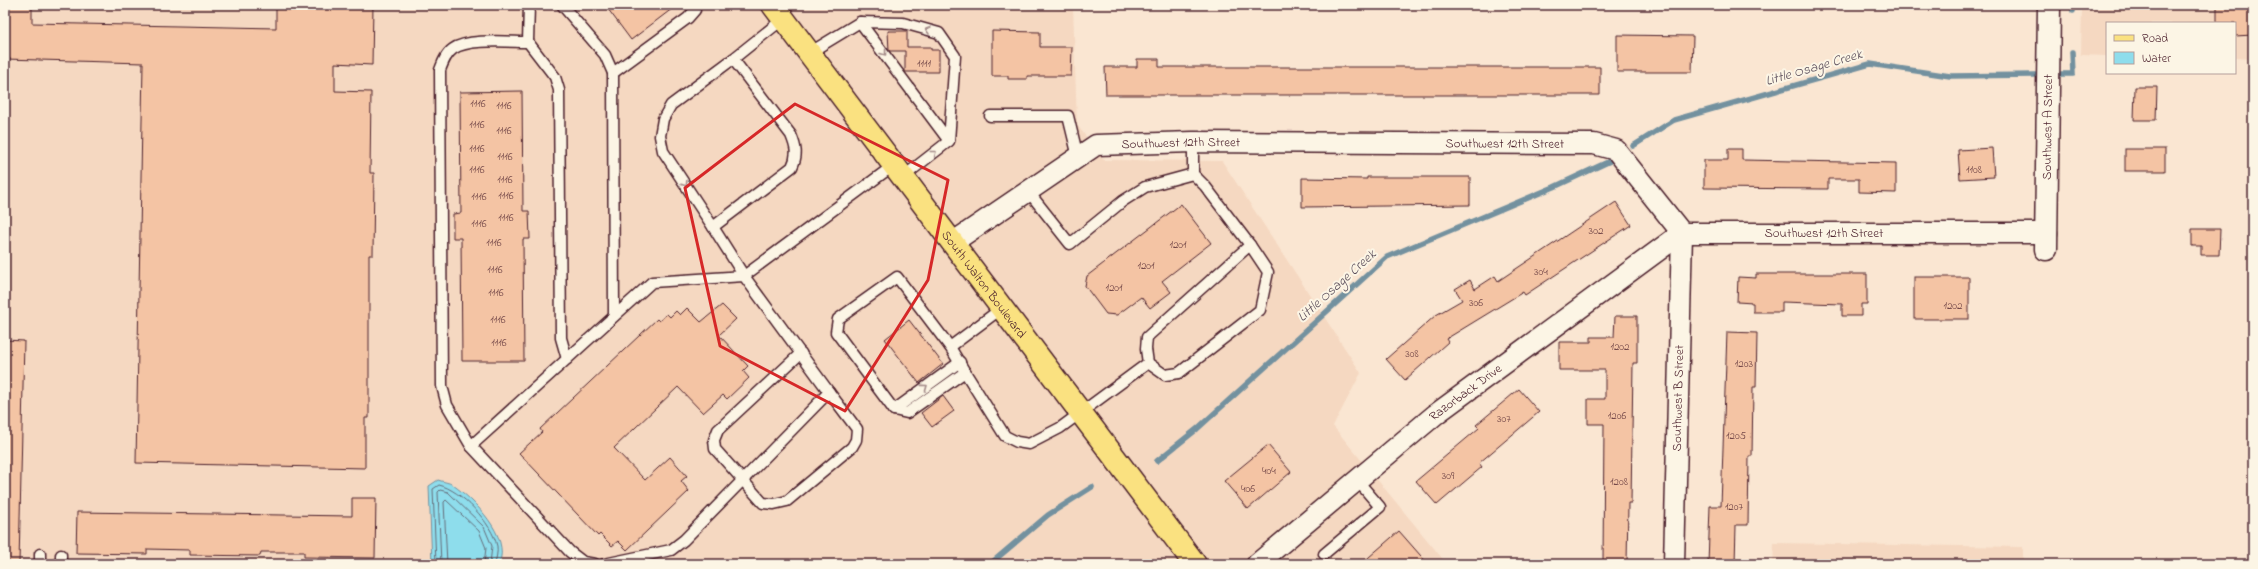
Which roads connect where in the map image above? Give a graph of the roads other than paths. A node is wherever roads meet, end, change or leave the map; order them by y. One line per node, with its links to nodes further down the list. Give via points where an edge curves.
1 (529, 5): 7 (lane)
2 (562, 5): 10 (lane, via 605,54)
3 (694, 5): 10 (lane, via 695,10 688,18)
4 (2049, 5): 20 (street, Southwest A Street)
5 (778, 12): 8 (main road, South Walton Boulevard); 9 (lane)
6 (860, 22): 8 (lane); 12 (lane, one-way to 12); 12 (lane, one-way to 6, via 955,56 940,33 903,23)
7 (528, 42): 28 (lane, via 555,77 559,90 561,338); 35 (lane, via 463,44 453,49 440,70 442,386 447,405)
8 (809, 53): 15 (main road, South Walton Boulevard)
9 (733, 58): 18 (lane, one-way to 18, via 671,105 663,119 660,136 663,151); 18 (lane, via 791,135 796,146 796,158 792,167)
10 (613, 73): 25 (lane)
11 (990, 116): 14 (lane, via 1068,116)
12 (949, 141): 15 (lane, one-way to 12)
13 (1194, 142): 14 (street, Southwest 12th Street, via 1096,144); 16 (lane); 19 (street, Southwest 12th Street, via 1594,144 1616,150)
14 (1078, 157): 17 (street, Southwest 12th Street)
15 (899, 171): 21 (main road, South Walton Boulevard); 23 (lane)
16 (1193, 174): 17 (lane, via 1145,187 1123,201 1070,244); 22 (lane)
17 (1028, 191): 21 (street, Southwest 12th Street)
18 (713, 227): 23 (lane)
19 (1682, 232): 20 (street, Southwest 12th Street); 37 (street, Razorback Drive, via 1436,414); 43 (street, Southwest B Street)
20 (2046, 241)
21 (952, 243): 24 (main road, South Walton Boulevard)
22 (1250, 244): 30 (lane, via 1154,328 1147,337); 30 (lane, via 1268,272 1260,310 1179,372 1165,375)
23 (744, 276): 25 (lane, via 652,282); 27 (lane)
24 (1002, 308): 26 (lane); 34 (main road, South Walton Boulevard)
25 (614, 316): 28 (lane)
26 (950, 347): 29 (lane); 33 (lane, via 897,276 838,318 836,332)
27 (800, 353): 32 (lane); 36 (lane, via 718,430 714,440 715,449)
28 (567, 359): 35 (lane)
29 (960, 362): 31 (lane); 33 (lane, one-way to 29)
30 (1148, 363): 34 (lane)
31 (965, 372): 33 (lane, via 907,413); 34 (lane, via 1005,436 1017,442 1030,444)
32 (829, 392): 36 (lane); 36 (lane, via 857,429 852,447 787,501 763,503)
33 (894, 410)
34 (1081, 413): 41 (main road, South Walton Boulevard)
35 (471, 446): 39 (lane, via 570,552 583,562)
36 (743, 480): 40 (lane, via 671,550)
37 (1357, 480): 38 (lane, via 1380,507); 42 (street, Razorback Drive)
38 (1324, 554)
39 (595, 564)
40 (604, 564)
41 (1196, 564)
42 (1257, 564)
43 (1674, 564)

